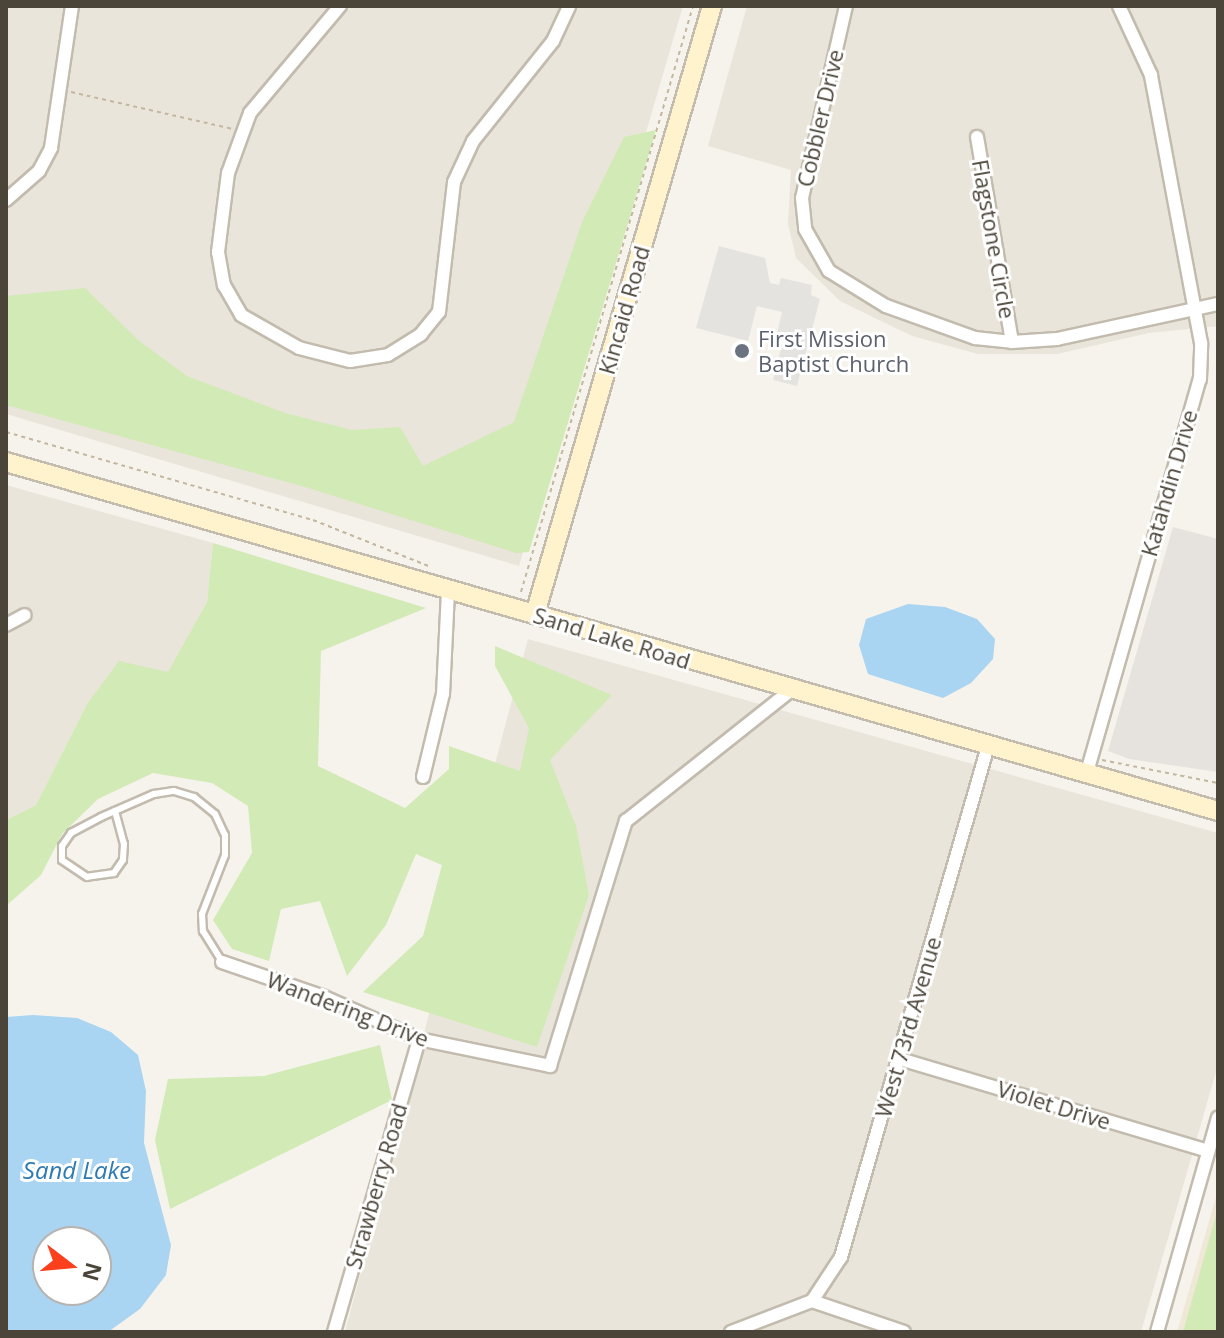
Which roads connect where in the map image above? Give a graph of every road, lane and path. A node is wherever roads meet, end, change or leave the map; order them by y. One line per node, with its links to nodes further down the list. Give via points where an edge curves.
1 (72, 6): 8 (street)
2 (340, 6): 9 (street, via 250,113)
3 (569, 6): 9 (street, via 553,41 473,141 454,182 439,312 421,334 388,355 350,361 299,348 241,315 224,285 218,252 228,173)
4 (693, 6): 19 (path)
5 (712, 6): 20 (main road, Kincaid Road)
6 (846, 6): 14 (street, Cobbler Drive, via 802,198 805,229 816,254 865,297 975,338)
7 (1119, 6): 13 (street, Katahdin Drive, via 1151,75)
8 (59, 90): 9 (path); 11 (street, via 51,148 39,171)
9 (241, 132)
10 (977, 137): 14 (street, Flagstone Circle)
11 (6, 200)
12 (1218, 304): 13 (street, Cobbler Drive)
13 (1195, 308): 14 (street, Cobbler Drive, via 1057,339); 25 (street, Katahdin Drive, via 1200,379)
14 (1012, 342)
15 (6, 432): 17 (path, via 313,520)
16 (6, 462): 18 (main road, Sand Lake Road)
17 (439, 570)
18 (448, 591): 20 (main road, Sand Lake Road); 26 (street, via 443,694)
19 (521, 594)
20 (535, 614): 23 (main road, Sand Lake Road)
21 (25, 615): 22 (street)
22 (6, 625)
23 (789, 692): 24 (main road, Sand Lake Road); 30 (street, Wandering Drive, via 626,821 550,1066)
24 (988, 746): 25 (main road, Sand Lake Road); 31 (street, West 73rd Avenue)
25 (1087, 772): 28 (main road, Sand Lake Road)
26 (423, 777)
27 (115, 811): 27 (lane, Wandering Drive, via 124,844 123,860 114,873 103,879 87,877 62,860 62,846 71,833); 29 (lane, Wandering Drive, via 174,791 194,797 215,814 225,835 225,855 202,914 203,931)
28 (1218, 811)
29 (222, 962): 30 (street, Wandering Drive, via 324,997)
30 (419, 1039): 35 (street, Strawberry Road)
31 (900, 1059): 33 (street, Violet Drive); 34 (street, West 73rd Avenue, via 841,1257)
32 (1218, 1118): 33 (street)
33 (1208, 1151): 38 (street)
34 (812, 1301): 36 (street); 37 (street)
35 (334, 1332)
36 (731, 1332)
37 (904, 1332)
38 (1157, 1332)

